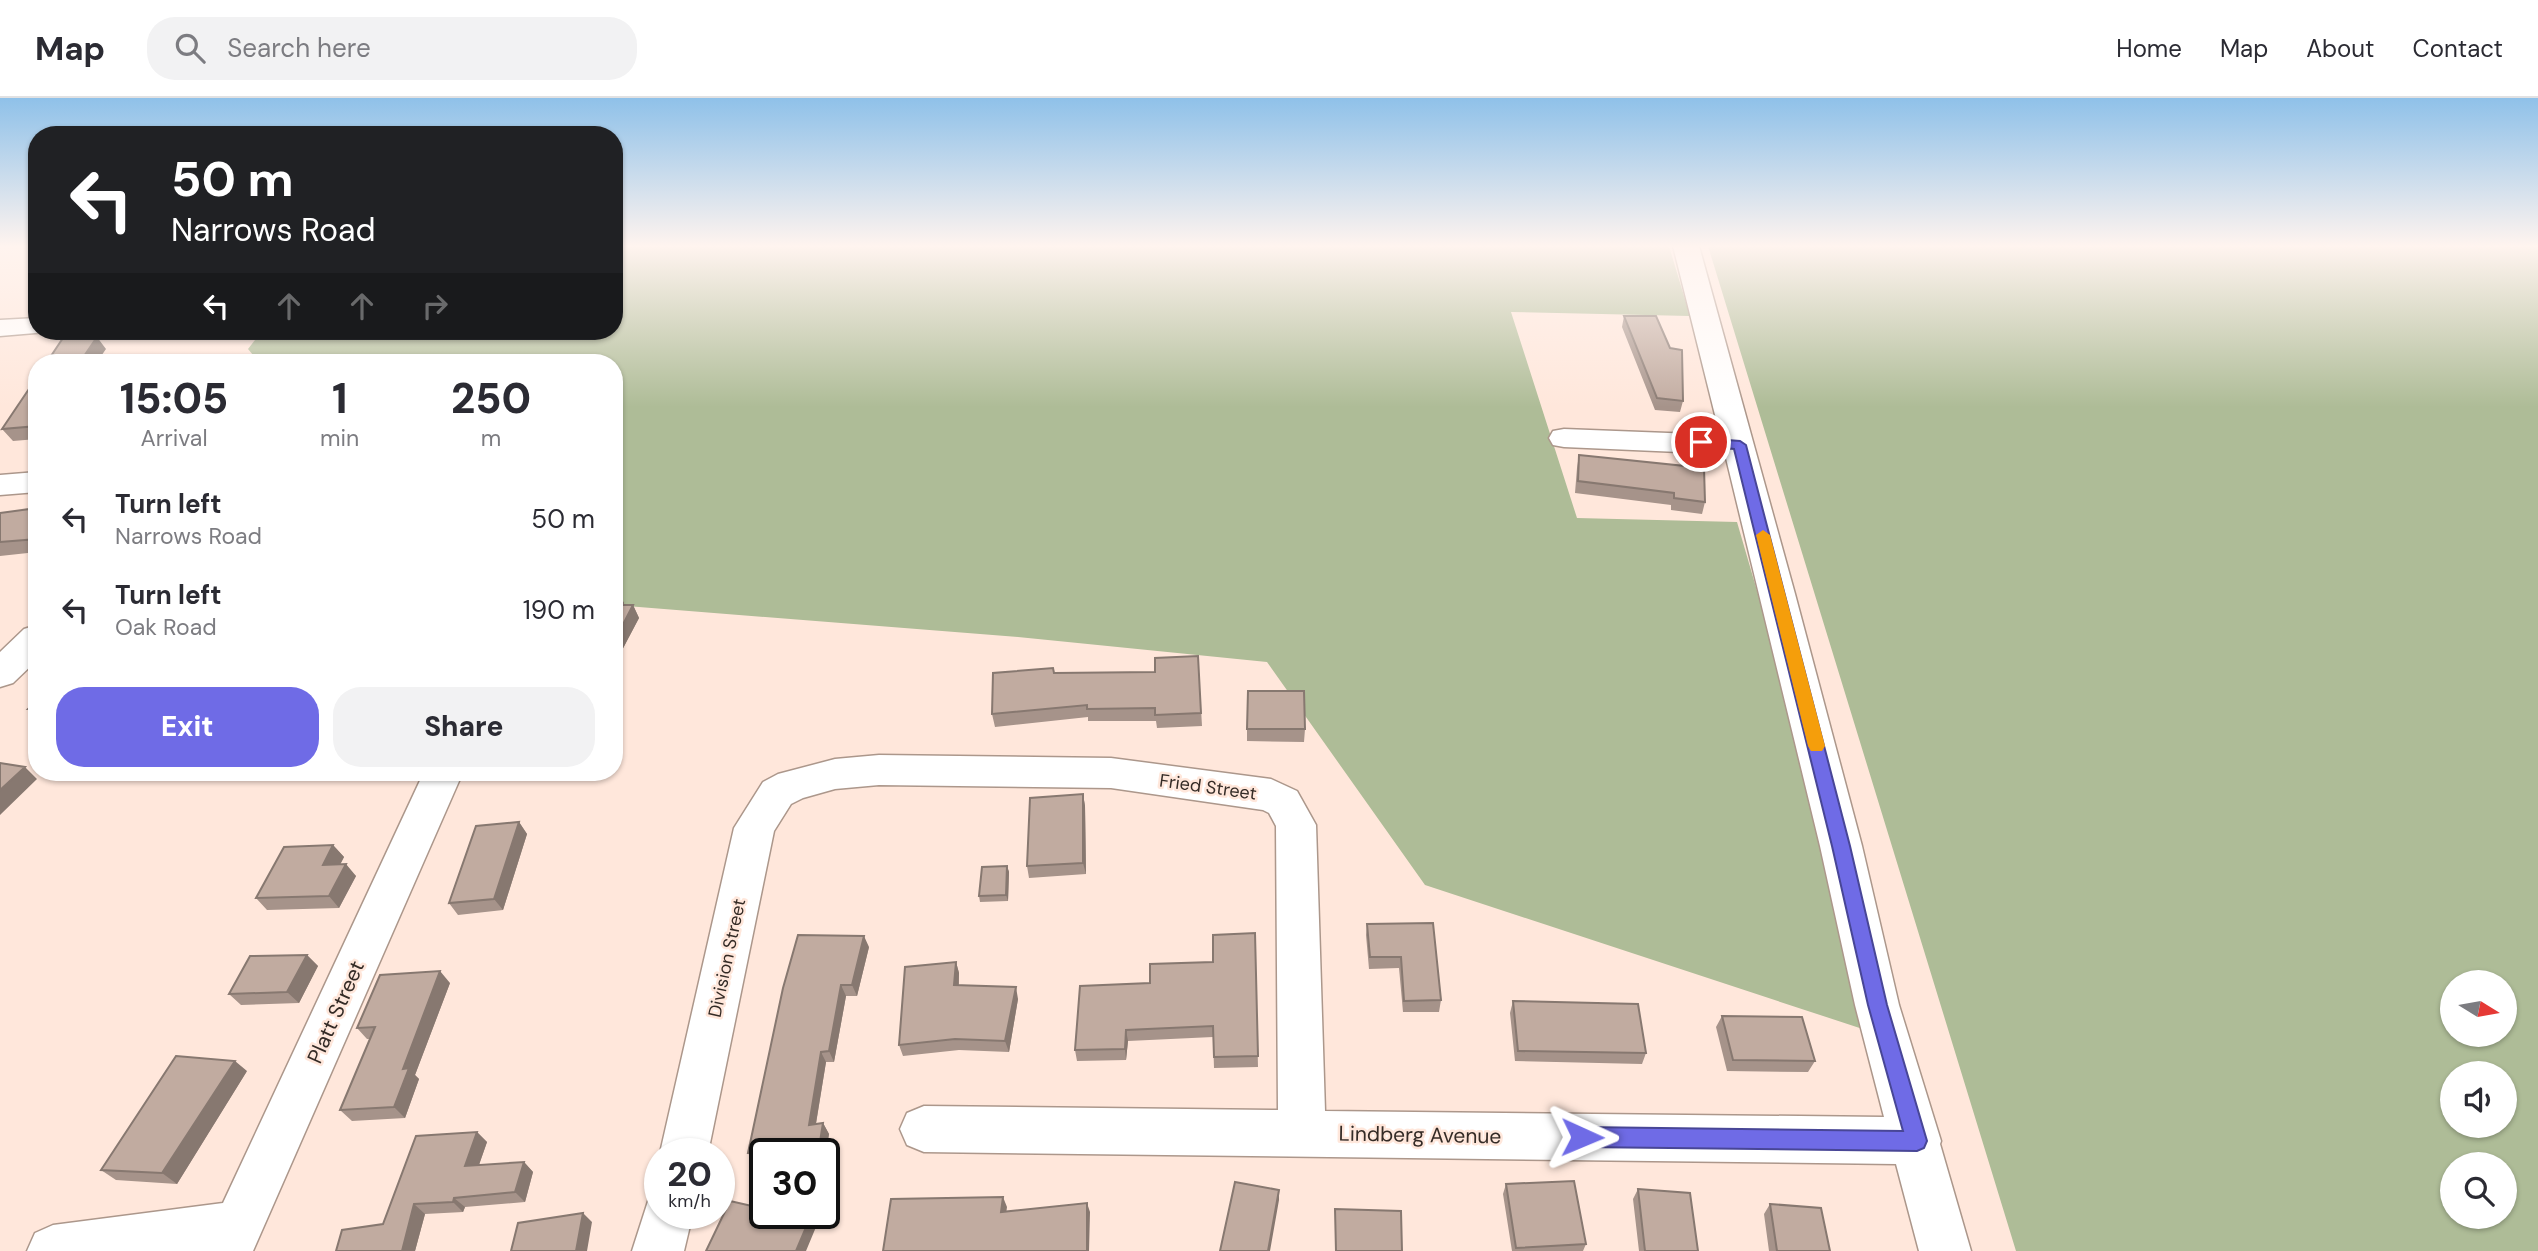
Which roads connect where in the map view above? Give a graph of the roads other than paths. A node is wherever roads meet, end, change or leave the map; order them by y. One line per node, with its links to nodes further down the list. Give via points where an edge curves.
1 (1701, 300): 5 (street)
2 (28, 326): 3 (street)
3 (0, 328)
4 (1564, 438): 5 (street)
5 (1740, 445): 15 (street, via 1877,1005)
6 (28, 483): 7 (street)
7 (0, 485)
8 (28, 647): 9 (street)
9 (0, 674)
10 (439, 781): 17 (street, Platt Street)
11 (800, 784): 13 (street, Fried Street, via 835,774 879,770 1111,773 1271,795 1283,802 1296,825); 14 (street, Division Street, via 777,793 754,828)
12 (924, 1129): 13 (street, Lindberg Avenue)
13 (1302, 1133): 15 (street, Lindberg Avenue)
14 (687, 1138)
15 (1917, 1141): 20 (street)
16 (664, 1229): 19 (street)
17 (233, 1239): 18 (street)
18 (52, 1251)
19 (658, 1251)
20 (1945, 1251)

